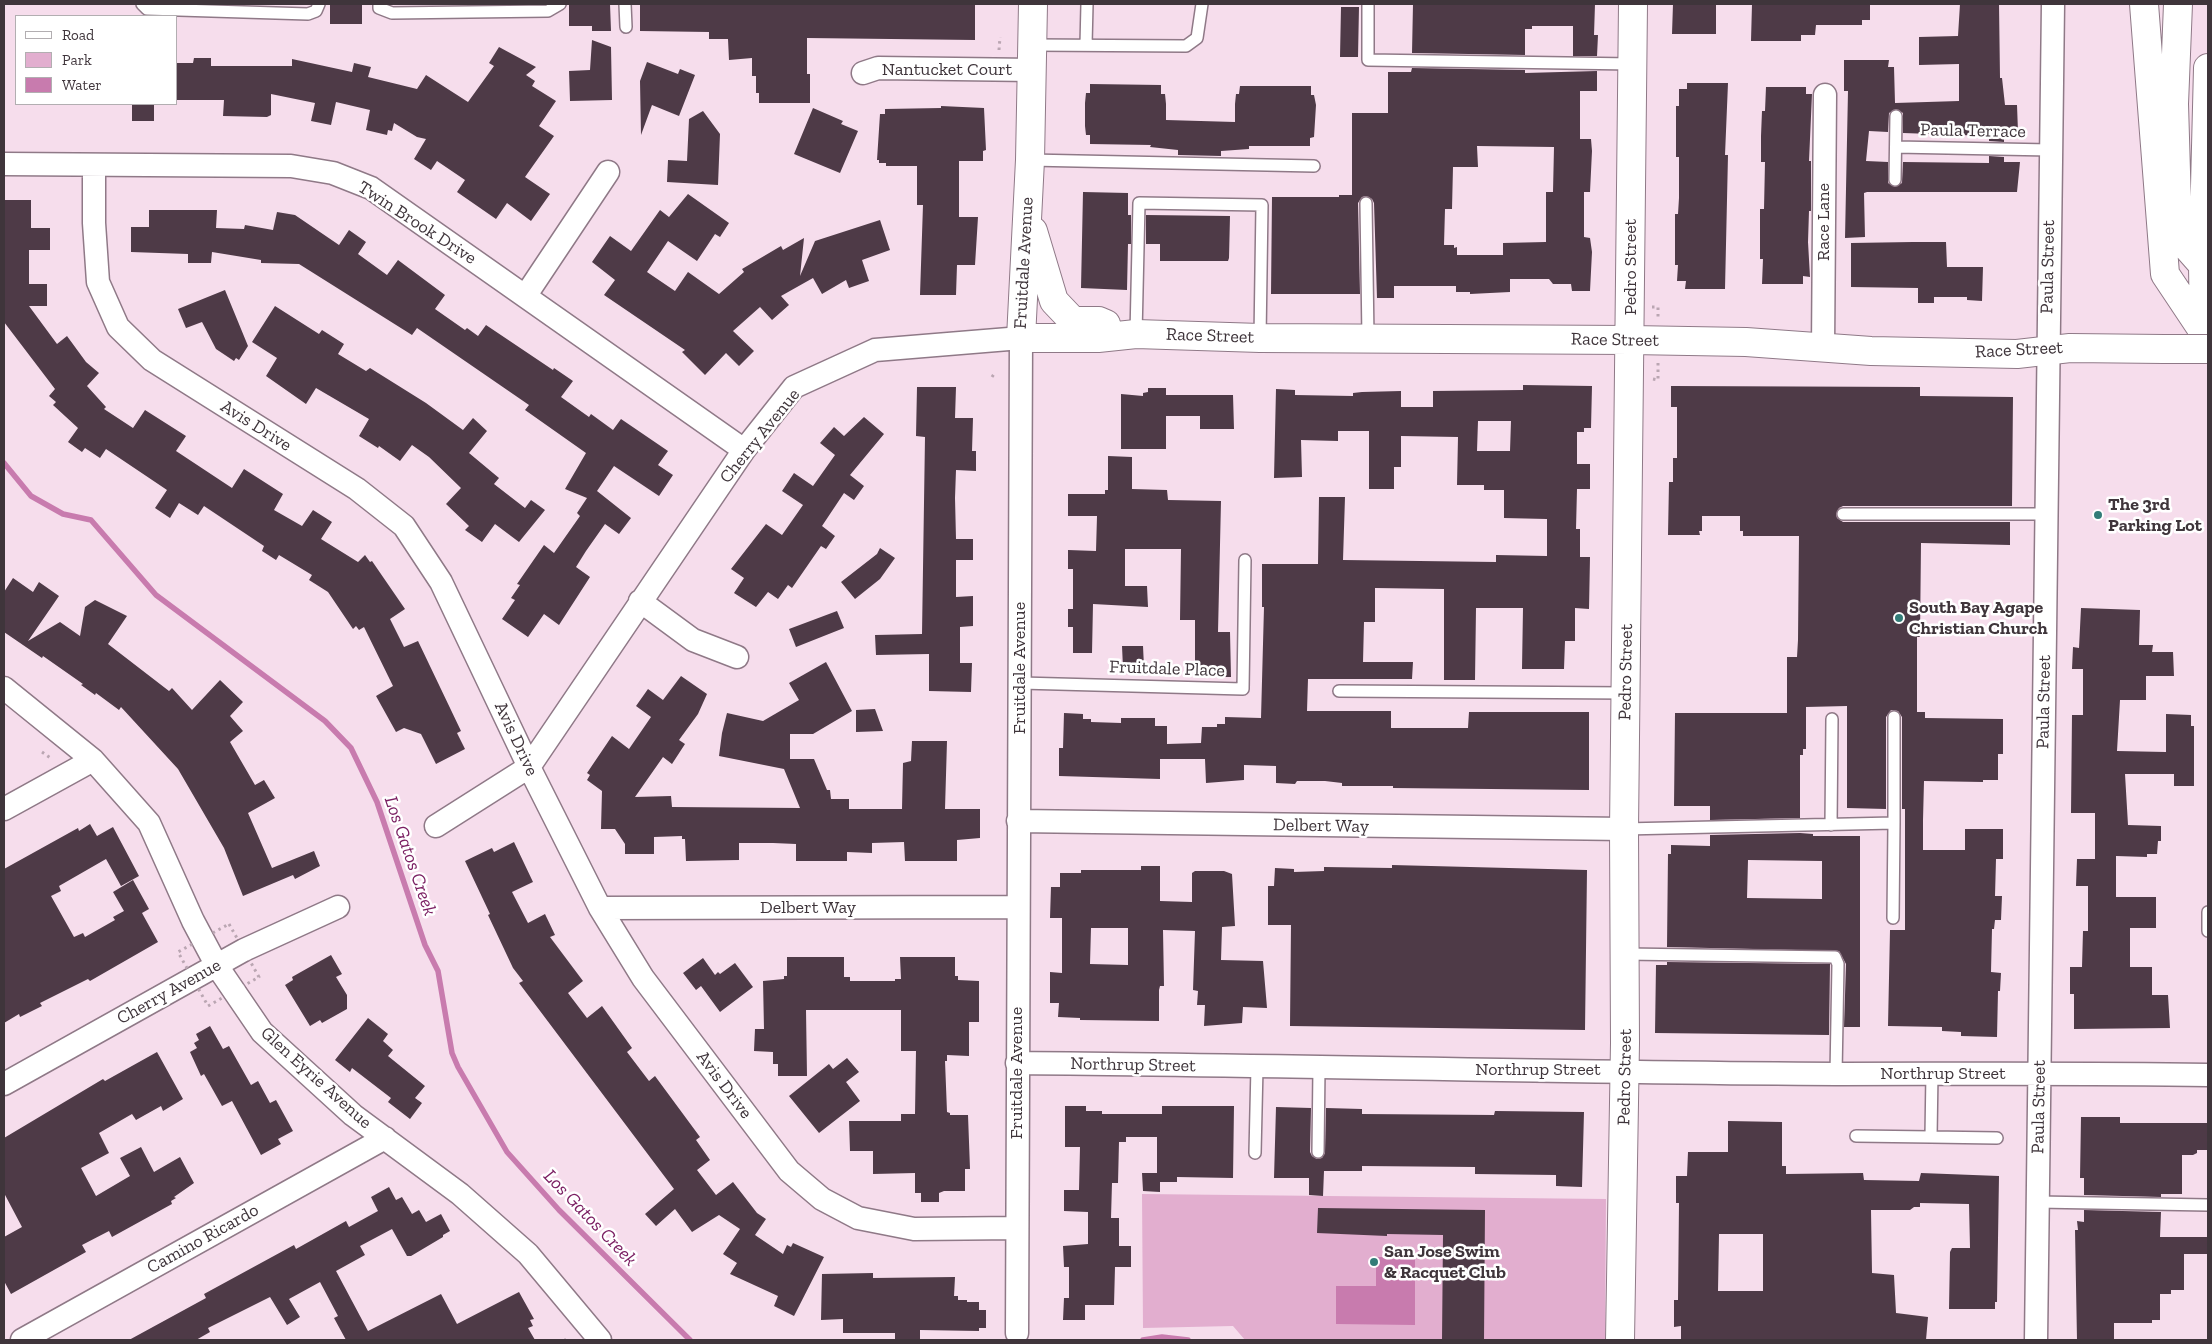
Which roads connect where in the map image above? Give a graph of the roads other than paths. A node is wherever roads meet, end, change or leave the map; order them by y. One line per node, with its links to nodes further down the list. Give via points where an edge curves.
1 (142, 4): 2 (lane, via 147,9 308,14 316,11)
2 (319, 4)
3 (379, 4): 4 (lane, via 380,8 392,14 548,12)
4 (560, 4)
5 (625, 4): 14 (lane)
6 (1033, 4): 16 (main road, Fruitdale Avenue)
7 (1087, 4): 15 (lane)
8 (1202, 4): 15 (lane, via 1197,38 1186,46)
9 (1368, 4): 17 (lane, via 1368,60)
10 (1633, 4): 17 (main road, Pedro Street)
11 (2053, 4): 23 (street, Paula Street)
12 (2144, 4): 39 (main road, via 2165,274)
13 (2178, 4): 32 (main road, via 2174,104 2180,239)
14 (626, 27)
15 (1086, 45): 16 (lane)
16 (1033, 58): 19 (street, Nantucket Court, via 878,68); 24 (main road, Fruitdale Avenue)
17 (1632, 64): 38 (main road, Pedro Street)
18 (2208, 68): 32 (main road)
19 (862, 73)
20 (1825, 95): 40 (street, Race Lane)
21 (1896, 116): 22 (lane, Paula Terrace)
22 (1896, 147): 23 (lane, Paula Terrace); 29 (lane, Paula Terrace)
23 (2050, 150): 41 (street, Paula Street)
24 (1030, 160): 27 (lane); 31 (main road, Fruitdale Avenue)
25 (4, 164): 26 (street, Twin Brook Drive)
26 (94, 165): 33 (street, Twin Brook Drive, via 291,166 333,173 371,188); 56 (street, Avis Drive, via 98,282 118,327 152,360 357,489 404,526 441,582)
27 (1314, 166)
28 (608, 172): 33 (street)
29 (1895, 180)
30 (1366, 203): 37 (lane)
31 (1027, 209): 34 (main road, via 1056,304 1074,321 1099,322); 35 (main road, Fruitdale Avenue)
32 (2202, 265): 39 (main road)
33 (526, 295): 43 (street, Twin Brook Drive)
34 (1136, 334): 35 (main road, Race Street, via 1098,338); 36 (main road, Race Street); 36 (lane, via 1139,203 1262,205)
35 (1021, 338): 43 (street, Cherry Avenue, via 875,350 794,387); 49 (street, Fruitdale Avenue)
36 (1260, 338): 37 (main road, Race Street)
37 (1368, 338): 38 (main road, Race Street)
38 (1631, 340): 40 (main road, Race Street, via 1746,342); 52 (main road, Pedro Street)
39 (2206, 340): 41 (main road, Race Street, bridge, via 2144,349 2070,348); 42 (main road)
40 (1823, 349): 41 (main road, Race Street, via 2017,354)
41 (2047, 351): 45 (street, Paula Street)
42 (2208, 363)
43 (744, 450): 47 (street, Cherry Avenue)
44 (1843, 514): 45 (lane)
45 (2046, 514): 77 (street, Paula Street)
46 (1245, 560): 49 (lane, Fruitdale Place, via 1243,689)
47 (640, 601): 48 (street, via 693,640); 56 (street, Cherry Avenue)
48 (737, 658)
49 (1021, 683): 58 (street, Fruitdale Avenue)
50 (4, 688): 55 (street, Glen Eyrie Avenue)
51 (1339, 691): 52 (lane)
52 (1626, 694): 62 (main road, Pedro Street)
53 (1894, 717): 59 (lane)
54 (1832, 719): 60 (lane)
55 (92, 760): 57 (street); 70 (street, Glen Eyrie Avenue, via 149,823 193,921)
56 (529, 767): 61 (street, Cherry Avenue); 65 (street, Avis Drive)
57 (4, 809)
58 (1018, 821): 62 (street, Delbert Way); 64 (street, Fruitdale Avenue)
59 (1894, 823): 60 (lane); 67 (lane)
60 (1831, 825): 62 (lane)
61 (436, 826)
62 (1624, 829): 69 (main road, Pedro Street)
63 (338, 906): 70 (street, Cherry Avenue, via 244,950)
64 (1017, 907): 65 (street, Delbert Way); 71 (street, Fruitdale Avenue)
65 (600, 908): 88 (street, Avis Drive, via 643,978 789,1171 822,1198 858,1218 914,1229)
66 (2208, 912): 68 (lane)
67 (1893, 918)
68 (2208, 931)
69 (1626, 954): 74 (main road, Pedro Street); 75 (lane, via 1836,957)
70 (218, 966): 79 (street, Cherry Avenue); 82 (street, Glen Eyrie Avenue, via 262,1032 353,1115)
71 (1018, 1063): 72 (street, Northrup Street); 88 (street, Fruitdale Avenue)
72 (1257, 1068): 73 (street, Northrup Street); 85 (lane)
73 (1319, 1068): 74 (street, Northrup Street); 84 (lane)
74 (1625, 1071): 75 (street, Northrup Street); 92 (main road, Pedro Street)
75 (1836, 1074): 76 (street, Northrup Street)
76 (1932, 1074): 77 (street, Northrup Street); 81 (lane)
77 (2040, 1074): 78 (street, Northrup Street); 86 (street, Paula Street)
78 (2208, 1075)
79 (4, 1084)
80 (1856, 1136): 81 (lane)
81 (1931, 1137): 83 (lane)
82 (385, 1138): 90 (street, Camino Ricardo); 91 (street, Glen Eyrie Avenue, via 460,1194 528,1254)
83 (1997, 1138)
84 (1318, 1152)
85 (1255, 1153)
86 (2038, 1202): 87 (lane); 93 (street, Paula Street)
87 (2208, 1206)
88 (1017, 1228): 89 (street, Fruitdale Avenue)
89 (1017, 1333)
90 (22, 1340)
91 (600, 1340)
92 (1620, 1340)
93 (2036, 1340)

